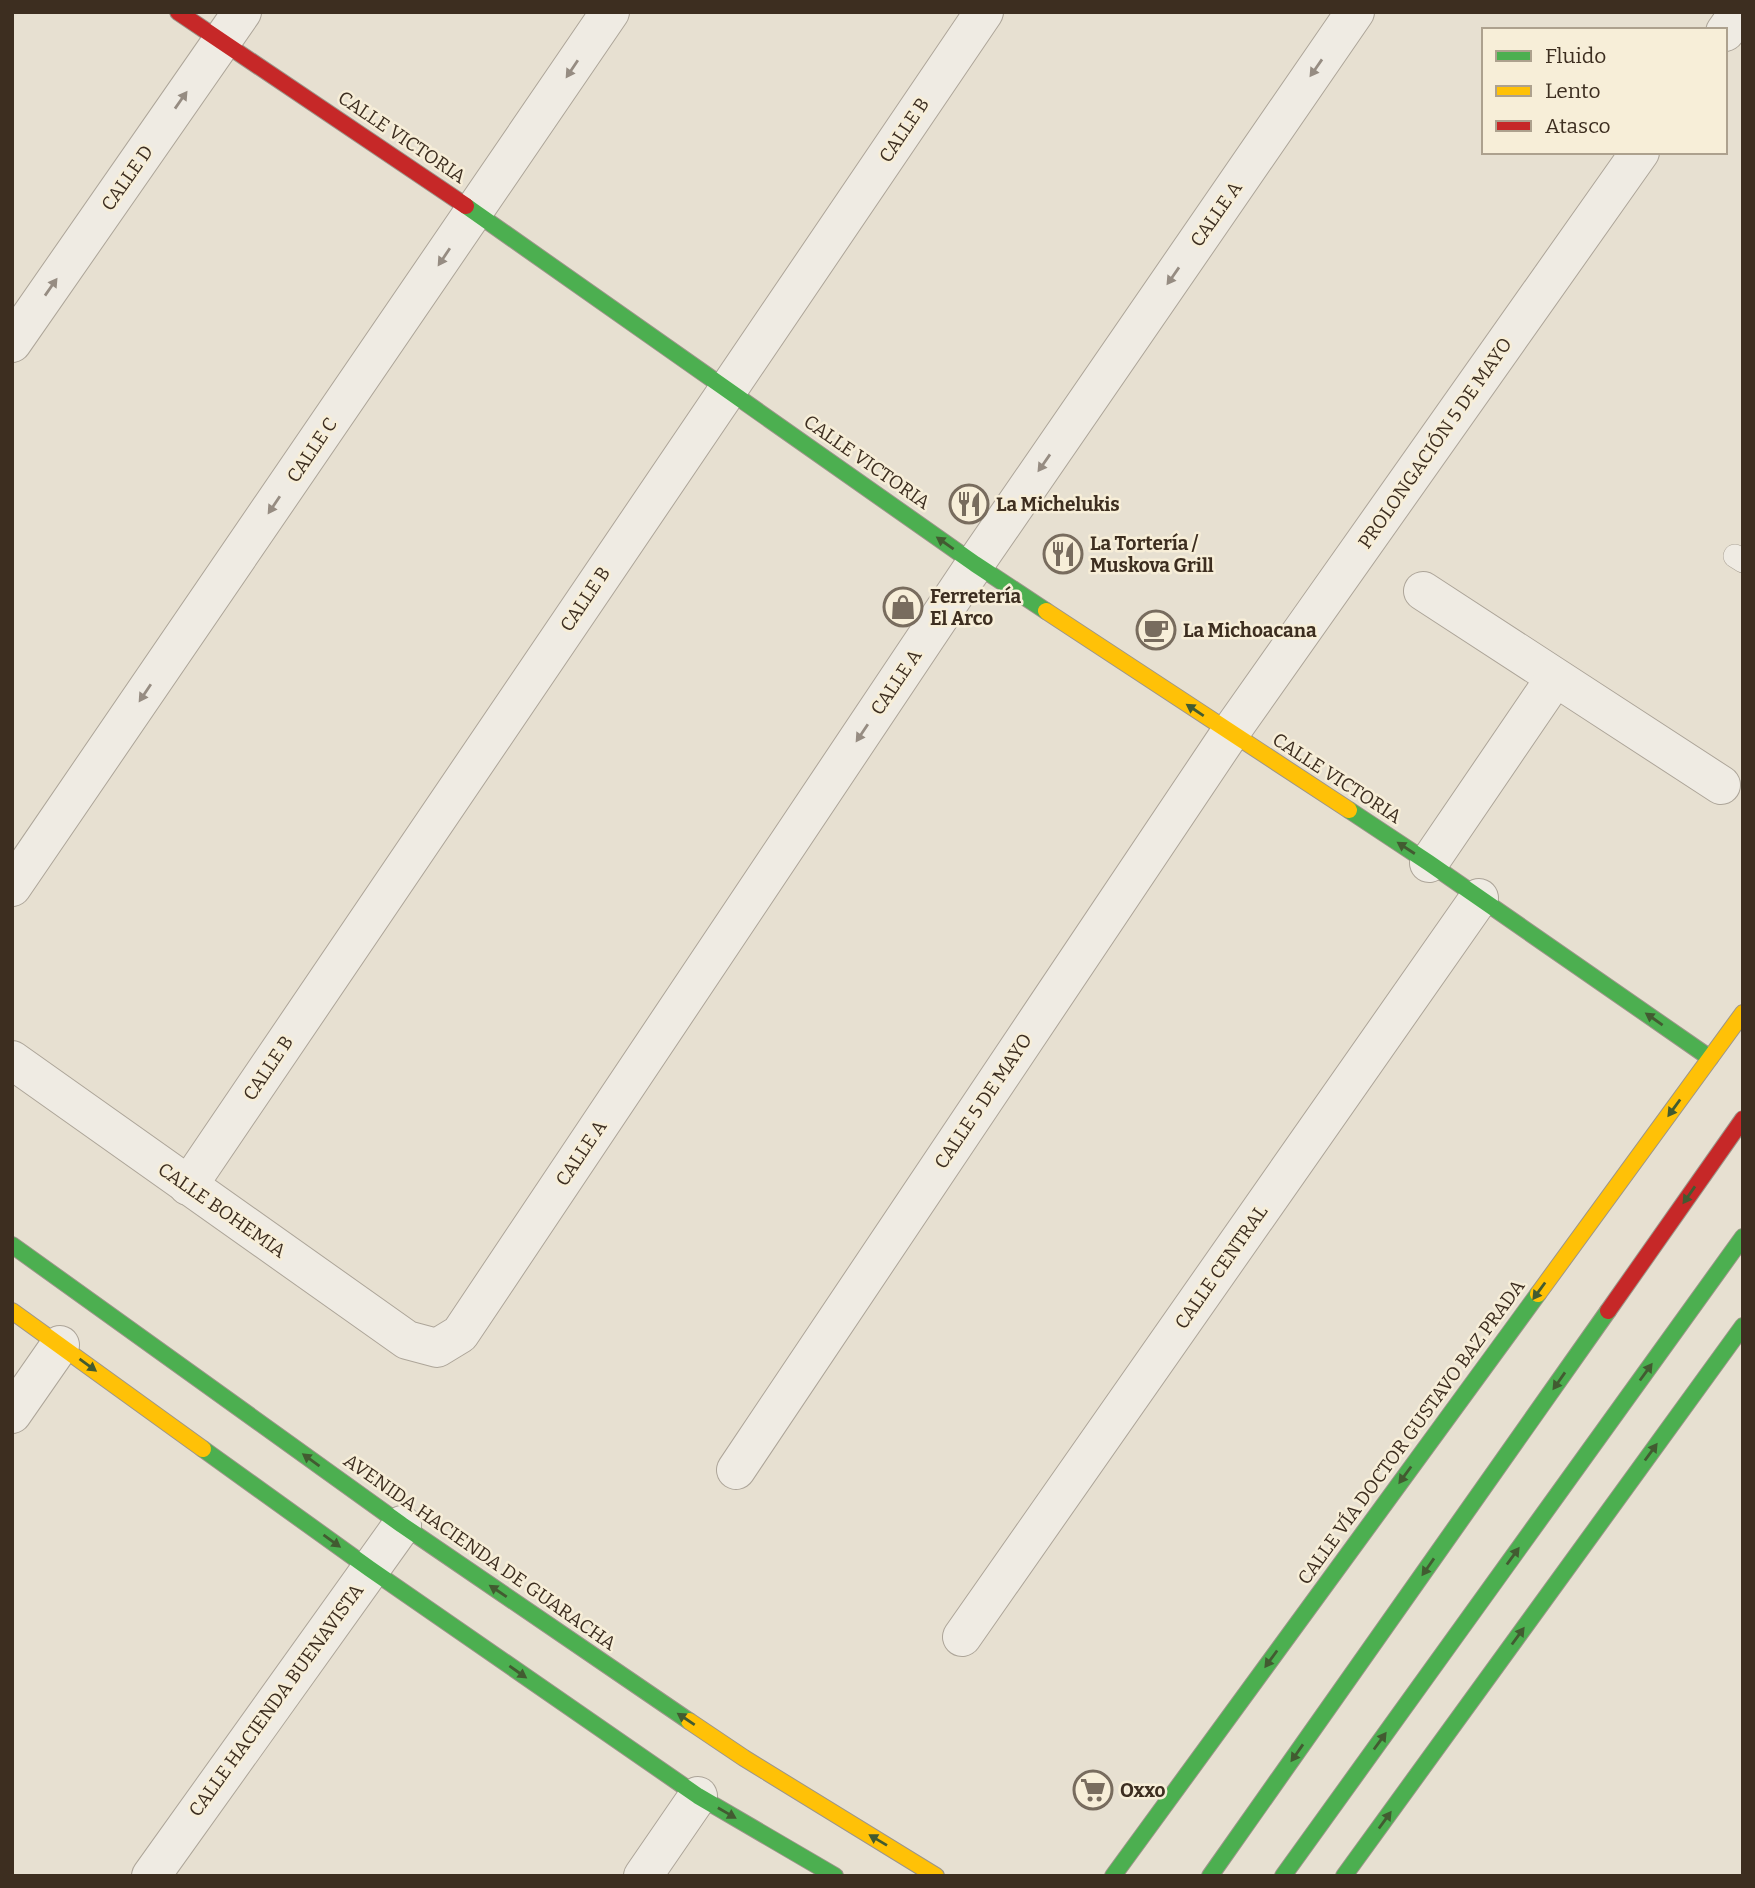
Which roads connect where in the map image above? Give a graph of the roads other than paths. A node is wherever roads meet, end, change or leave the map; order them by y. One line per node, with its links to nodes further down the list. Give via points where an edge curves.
1 (178, 12): 6 (main road, CALLE VICTORIA)
2 (610, 12): 9 (street, CALLE C, one-way to 9)
3 (984, 12): 11 (street, CALLE B)
4 (1355, 12): 12 (street, CALLE A, one-way to 12)
5 (1739, 12): 7 (street)
6 (232, 27): 9 (main road, CALLE VICTORIA); 10 (street, CALLE D, one-way to 6)
7 (1727, 29)
8 (1639, 154): 15 (street, PROLONGACIÓN 5 DE MAYO)
9 (475, 212): 11 (main road, CALLE VICTORIA); 18 (street, CALLE C, one-way to 18)
10 (12, 343)
11 (727, 389): 12 (main road, CALLE VICTORIA, one-way to 11); 24 (street, CALLE B)
12 (975, 564): 15 (main road, CALLE VICTORIA, one-way to 12); 30 (street, CALLE A, one-way to 30, via 460,1334)
13 (1423, 591): 14 (street)
14 (1555, 678): 16 (street); 17 (street)
15 (1230, 733): 17 (main road, CALLE VICTORIA, one-way to 15); 32 (street, CALLE 5 DE MAYO)
16 (1721, 785)
17 (1429, 863): 19 (main road, CALLE VICTORIA)
18 (12, 887)
19 (1479, 898): 21 (main road, CALLE VICTORIA, one-way to 19); 35 (street, CALLE CENTRAL)
20 (1743, 1013): 21 (main road, CALLE VÍA DOCTOR GUSTAVO BAZ PRADA)
21 (1710, 1058): 41 (main road, CALLE VÍA DOCTOR GUSTAVO BAZ PRADA, one-way to 41)
22 (12, 1060): 24 (street, CALLE BOHEMIA)
23 (1743, 1119): 42 (main road, one-way to 42)
24 (188, 1186): 30 (street, CALLE BOHEMIA, via 407,1340)
25 (1743, 1237): 43 (main road, one-way to 25)
26 (12, 1245): 33 (main road, AVENIDA HACIENDA DE GUARACHA, one-way to 26)
27 (12, 1311): 29 (main road)
28 (1743, 1326): 44 (main road, one-way to 28)
29 (60, 1345): 31 (street); 34 (main road, one-way to 34)
30 (437, 1348)
31 (12, 1414)
32 (736, 1470)
33 (402, 1525): 34 (street, CALLE HACIENDA BUENAVISTA); 40 (main road, AVENIDA HACIENDA DE GUARACHA, one-way to 33, via 744,1758)
34 (370, 1569): 36 (main road, one-way to 36); 37 (street, CALLE HACIENDA BUENAVISTA)
35 (962, 1637)
36 (698, 1796): 38 (street); 39 (main road, one-way to 39)
37 (150, 1876)
38 (643, 1876)
39 (835, 1876)
40 (936, 1876)
41 (1113, 1876)
42 (1210, 1876)
43 (1283, 1876)
44 (1345, 1876)

